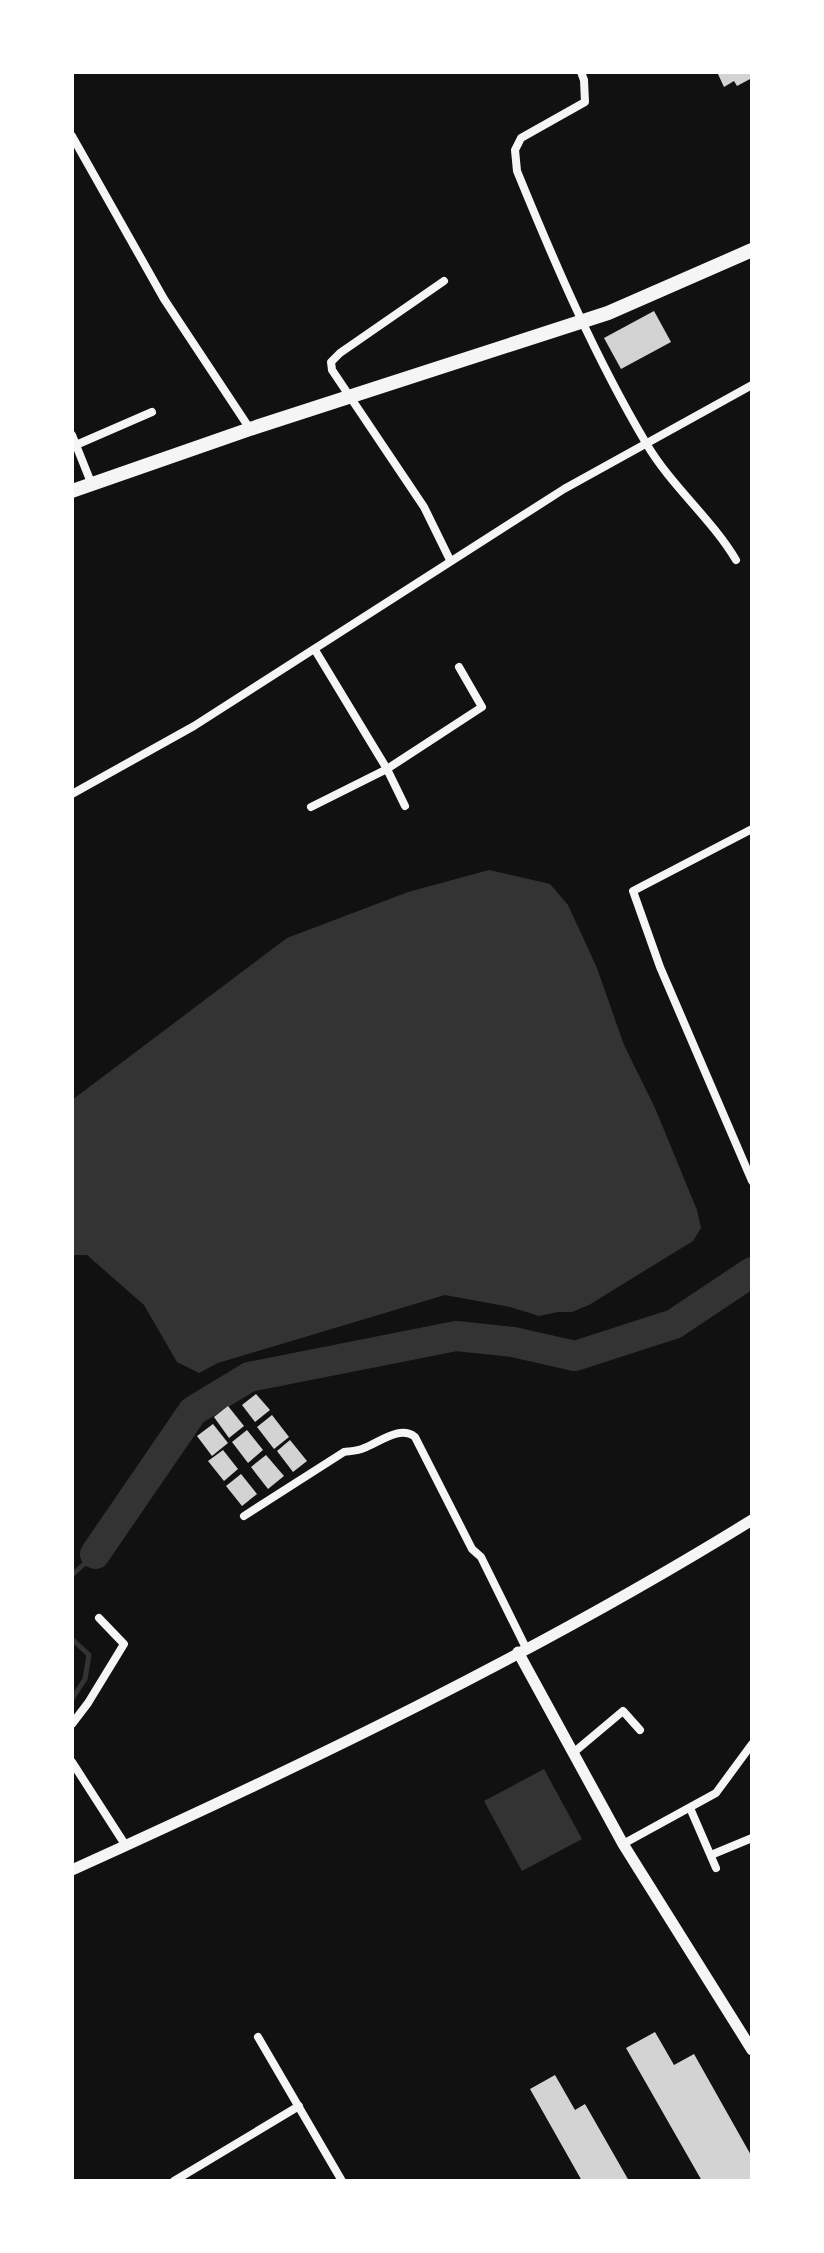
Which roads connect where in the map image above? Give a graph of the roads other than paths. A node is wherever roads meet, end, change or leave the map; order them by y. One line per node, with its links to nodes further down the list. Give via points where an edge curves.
1 (581, 72): 5 (street, via 585,102 521,138 515,150 517,171)
2 (72, 136): 9 (street, via 164,299)
3 (752, 250): 5 (main road)
4 (444, 281): 7 (street, via 331,362)
5 (583, 320): 7 (main road); 11 (street)
6 (752, 385): 11 (street)
7 (350, 396): 9 (main road); 15 (street, via 424,507)
8 (152, 412): 12 (street)
9 (250, 429): 13 (main road)
10 (72, 435): 12 (street)
11 (646, 444): 15 (street); 16 (street)
12 (76, 445): 13 (street)
13 (92, 485): 14 (main road)
14 (72, 491)
15 (450, 560): 17 (street)
16 (736, 560)
17 (315, 650): 19 (street); 20 (street)
18 (459, 667): 19 (street, via 482,707)
19 (387, 769): 21 (street); 22 (street)
20 (72, 794)
21 (405, 806)
22 (311, 807)
23 (752, 829): 24 (street, via 633,891)
24 (752, 1181)
25 (244, 1516): 28 (street, via 344,1452 410,1433 481,1557)
26 (752, 1520): 28 (street, via 601,1611)
27 (99, 1618): 29 (street, via 124,1644)
28 (522, 1650): 32 (street); 37 (street)
29 (72, 1724)
30 (640, 1730): 32 (street, via 623,1711)
31 (752, 1744): 34 (street, via 716,1793)
32 (573, 1753): 36 (street)
33 (72, 1762): 37 (street)
34 (690, 1808): 36 (street); 38 (street)
35 (752, 1838): 38 (street)
36 (623, 1844): 42 (street)
37 (126, 1846): 40 (street)
38 (711, 1855): 39 (street)
39 (716, 1868)
40 (72, 1870)
41 (258, 2037): 43 (street)
42 (752, 2050)
43 (299, 2106): 44 (street); 45 (street)
44 (174, 2181)
45 (342, 2181)

